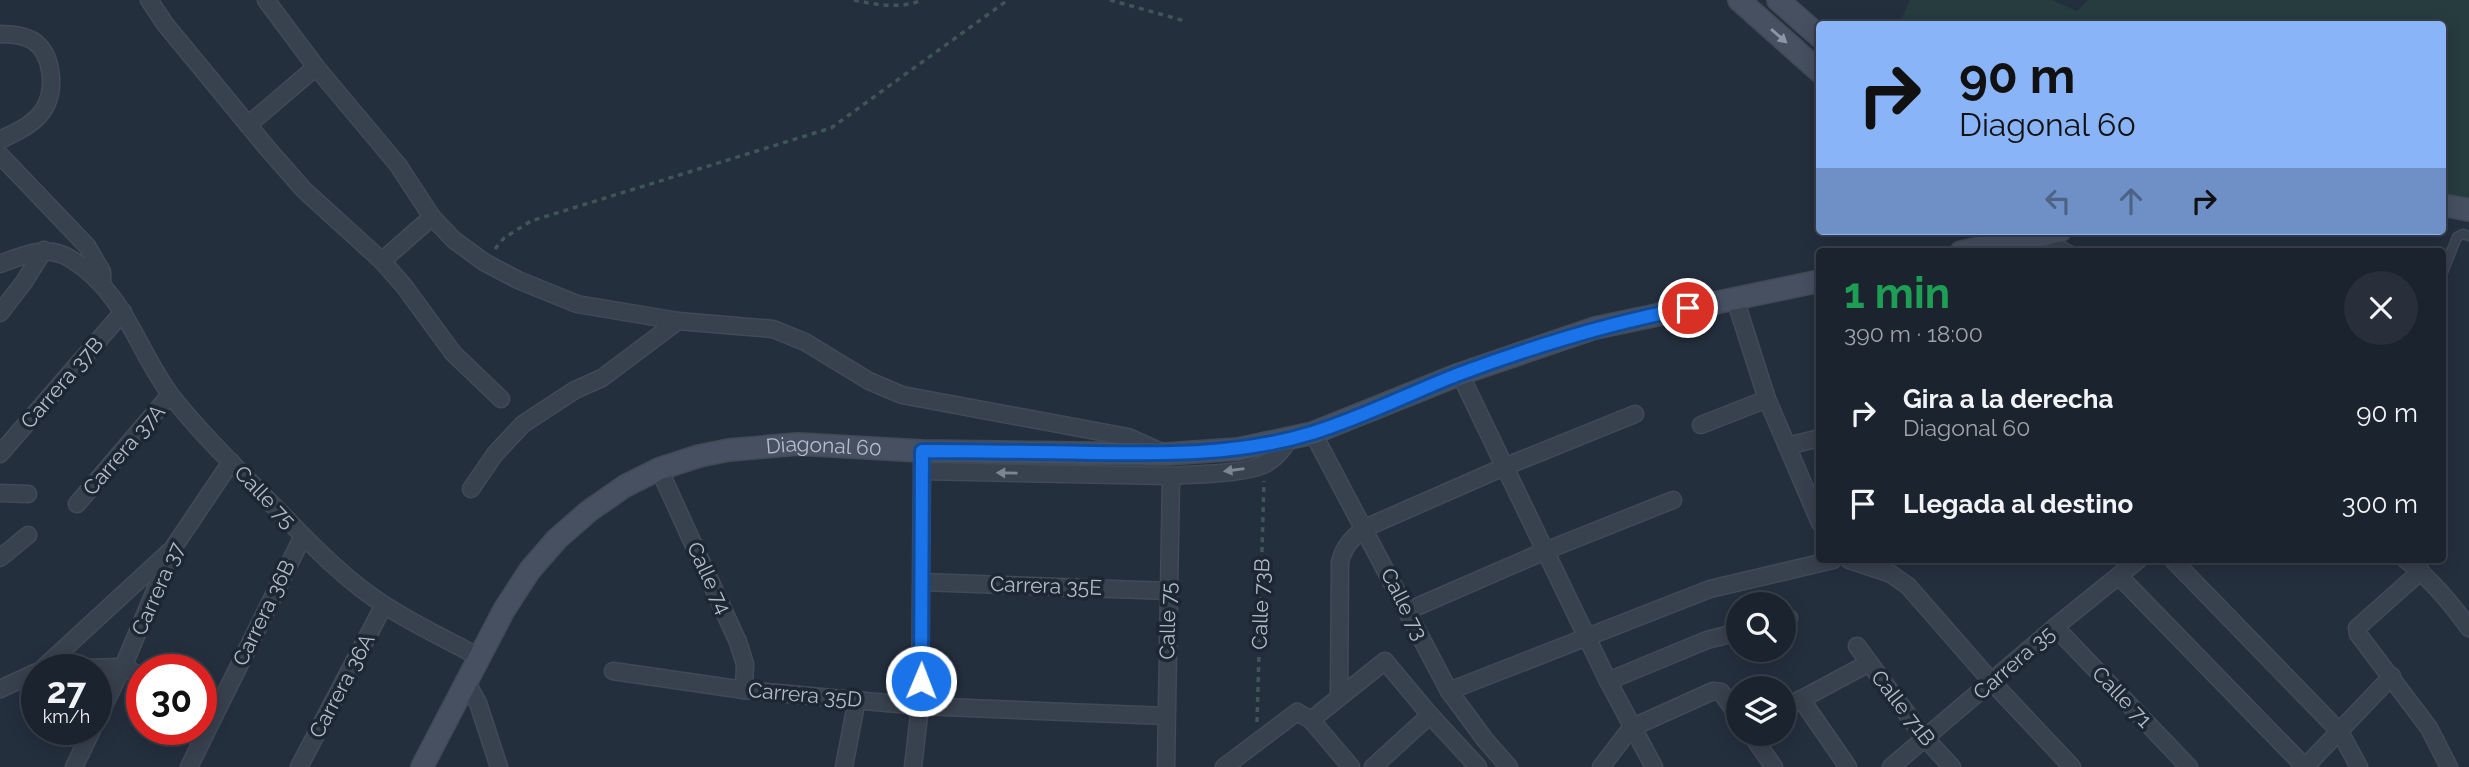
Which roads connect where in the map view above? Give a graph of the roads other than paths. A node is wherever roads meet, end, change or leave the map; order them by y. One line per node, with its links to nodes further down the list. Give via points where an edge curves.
1 (149, 0): 9 (street)
2 (266, 0): 7 (street)
3 (1739, 0): 8 (main road, one-way to 8)
4 (1778, 0): 5 (main road)
5 (1816, 33)
6 (0, 34): 10 (street, via 33,41 43,51 51,79 50,95 34,121)
7 (316, 67): 9 (street); 14 (street, via 398,165)
8 (1816, 68)
9 (248, 125): 21 (street, via 304,190)
10 (0, 140)
11 (0, 155): 25 (street, via 88,246 102,272)
12 (2446, 206): 13 (main road)
13 (2469, 210)
14 (432, 217): 21 (street); 29 (street, via 484,262 518,280 577,304)
15 (2050, 235): 19 (lane)
16 (2006, 236): 18 (main road)
17 (2469, 236): 23 (lane, via 2457,237)
18 (1975, 248)
19 (2068, 248)
20 (44, 250): 22 (street); 25 (street, via 71,259); 28 (street)
21 (382, 261): 32 (street, via 453,353)
22 (0, 264)
23 (2446, 264)
24 (1816, 282): 26 (main road, Diagonal 60)
25 (102, 284): 27 (street, Calle 75)
26 (1735, 299): 30 (main road, Diagonal 60, via 1595,328); 33 (street)
27 (123, 312): 31 (street, Calle 75); 40 (street, Carrera 37B)
28 (0, 313)
29 (678, 321): 41 (street, via 773,329 902,395 1128,438); 47 (street, via 602,378 523,424)
30 (1460, 374): 36 (main road, Diagonal 60); 44 (street)
31 (170, 395): 43 (street, Calle 75); 51 (street, Carrera 37A)
32 (501, 399)
33 (1767, 399): 35 (street); 39 (street)
34 (1635, 414): 44 (street)
35 (1701, 425)
36 (1313, 433): 37 (main road, Diagonal 60); 53 (street, Calle 73)
37 (1290, 438): 41 (main road, Diagonal 60, via 1238,449); 46 (street, one-way to 46, via 1282,451 1263,465)
38 (1816, 439): 39 (street)
39 (1787, 446): 52 (street)
40 (0, 454)
41 (1166, 454): 42 (main road, Diagonal 60)
42 (922, 461): 45 (main road, Diagonal 60, via 798,444 699,456); 46 (street, one-way to 42); 66 (street)
43 (231, 462): 55 (street, Calle 75); 56 (street, Carrera 37)
44 (1504, 467): 53 (street); 57 (street)
45 (659, 469): 76 (main road, Diagonal 60, via 625,486 557,539 523,580); 89 (street, Calle 74, via 738,642 745,664)
46 (1171, 476): 67 (street, Calle 75)
47 (471, 489)
48 (0, 492): 49 (street)
49 (28, 494)
50 (1673, 500): 57 (street)
51 (76, 504)
52 (1816, 509)
53 (1365, 528): 69 (street, Calle 73); 91 (street, via 1343,549 1339,562)
54 (28, 535): 58 (street)
55 (303, 536): 68 (street, Calle 75); 97 (street, Carrera 36B)
56 (173, 548): 75 (street); 78 (street, Carrera 37)
57 (1545, 551): 69 (street); 73 (street)
58 (0, 558)
59 (1820, 563): 73 (street, via 1710,589)
60 (1858, 563): 86 (street, via 1891,574 1908,586)
61 (2134, 563): 65 (street, Carrera 35)
62 (2176, 563): 102 (street)
63 (2410, 563): 64 (street)
64 (2421, 571): 71 (street); 82 (street, via 2357,628)
65 (2119, 576): 70 (street, Carrera 35); 128 (street)
66 (922, 582): 67 (street, Carrera 35E); 96 (street)
67 (1169, 591): 99 (street, Calle 75)
68 (384, 605): 76 (street, Calle 75); 110 (street, Carrera 36A)
69 (1407, 611): 90 (street, Calle 73)
70 (2055, 627): 86 (street, Carrera 35); 127 (street, Calle 71)
71 (2469, 628)
72 (1726, 635): 85 (street)
73 (1587, 637): 85 (street); 90 (street)
74 (1857, 646): 77 (street, Calle 71B)
75 (58, 654)
76 (479, 657): 84 (main road, Diagonal 60)
77 (1869, 663): 92 (street); 103 (street, Calle 71B)
78 (123, 667): 79 (street); 80 (street); 88 (street, Carrera 37)
79 (112, 668)
80 (126, 668)
81 (613, 671): 89 (street, Carrera 35D)
82 (2392, 676): 102 (street); 130 (street, via 2429,728)
83 (21, 678): 87 (street)
84 (466, 681): 111 (main road, Diagonal 60); 112 (street)
85 (1608, 681): 101 (street)
86 (1992, 682): 103 (street, Carrera 35); 126 (street)
87 (0, 689)
88 (112, 689)
89 (744, 690): 93 (street, Carrera 35D)
90 (1449, 691): 119 (street, Calle 73)
91 (1339, 697): 98 (street, via 1385,661); 100 (street)
92 (1801, 698): 95 (street); 123 (street)
93 (857, 699): 96 (street, Carrera 35D); 113 (street)
94 (1726, 699): 101 (street, via 1713,691)
95 (1796, 701)
96 (920, 706): 99 (street, Carrera 35D); 114 (street)
97 (217, 709)
98 (1430, 715): 117 (street); 118 (street)
99 (1166, 716): 115 (street, Calle 75)
100 (1307, 717): 107 (street, via 1297,712); 116 (street)
101 (1632, 728): 120 (street); 121 (street)
102 (2340, 732): 128 (street); 129 (street)
103 (1924, 737): 124 (street, Carrera 35); 125 (street, Calle 71B)
104 (85, 745): 108 (street)
105 (200, 745): 109 (street, Carrera 36B)
106 (1759, 746): 122 (street)
107 (1230, 766)
108 (74, 767)
109 (189, 767)
110 (299, 767)
111 (422, 767)
112 (499, 767)
113 (844, 767)
114 (913, 767)
115 (1166, 767)
116 (1351, 767)
117 (1373, 767)
118 (1478, 767)
119 (1509, 767)
120 (1601, 767)
121 (1654, 767)
122 (1774, 767)
123 (1848, 767)
124 (1891, 767)
125 (1952, 767)
126 (2072, 767)
127 (2189, 767)
128 (2305, 767)
129 (2359, 767)
130 (2449, 767)

